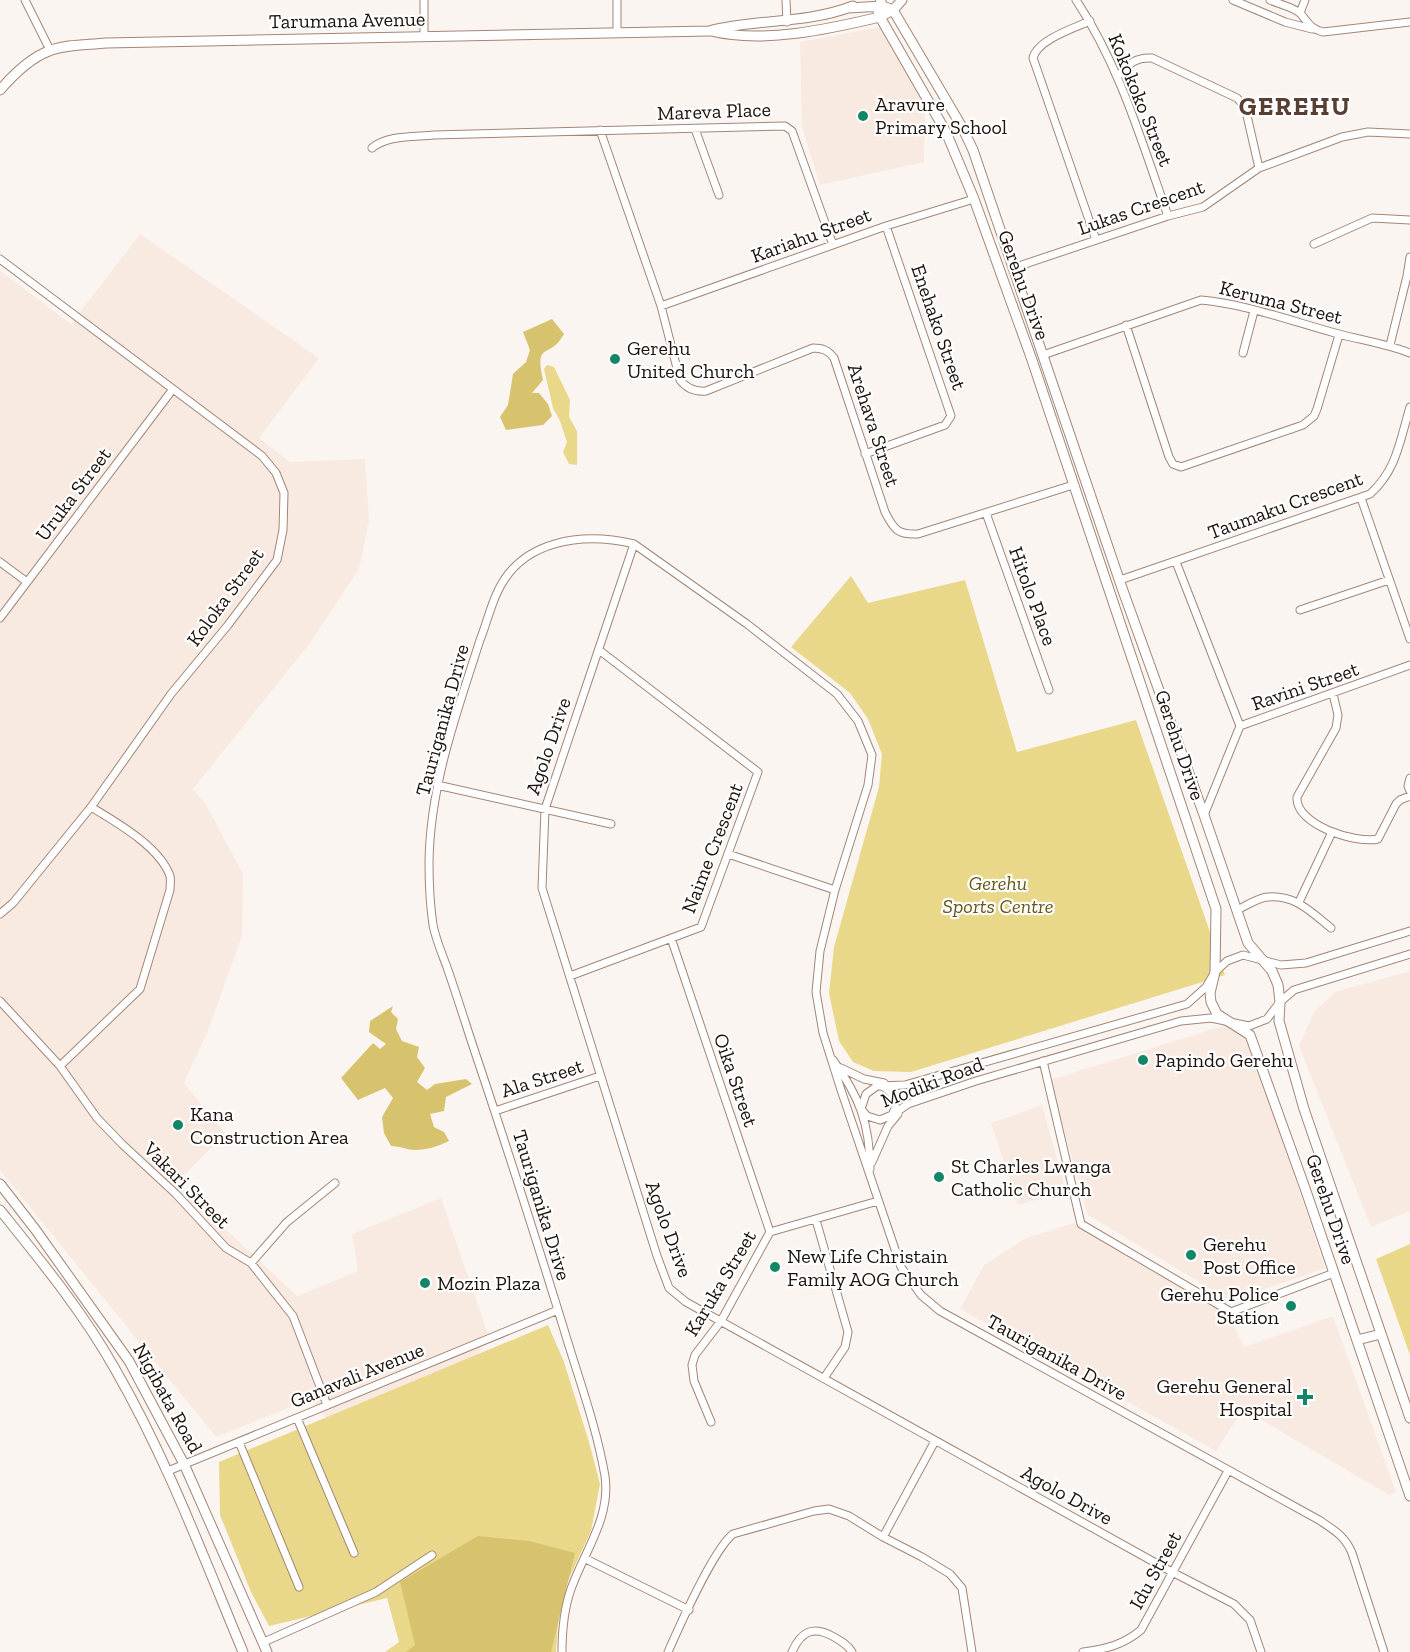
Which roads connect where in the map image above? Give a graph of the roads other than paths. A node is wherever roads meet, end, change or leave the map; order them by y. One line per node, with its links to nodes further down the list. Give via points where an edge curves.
1 (25, 0): 23 (street)
2 (424, 0): 22 (street)
3 (617, 0): 21 (street)
4 (786, 0): 17 (street)
5 (869, 0): 12 (street, Tarumana Avenue)
6 (902, 0): 13 (street, Tarumana Avenue)
7 (1076, 0): 16 (street, Kokokoko Street)
8 (1233, 0): 19 (street)
9 (1270, 0): 14 (street)
10 (1305, 0): 14 (street)
11 (880, 3): 12 (street); 13 (street); 15 (street, Gerehu Drive)
12 (848, 8): 17 (street, Tarumana Avenue)
13 (893, 10): 15 (street, Tarumana Avenue); 41 (street, Gerehu Drive, via 970,142)
14 (1300, 13): 19 (street)
15 (880, 16): 20 (street, Tarumana Avenue, via 788,34 730,36); 32 (street, Gerehu Drive, via 946,132)
16 (1090, 21): 24 (street, Kokokoko Street); 36 (street, via 1036,48 1033,58)
17 (787, 22): 20 (street, Tarumana Avenue, via 734,24)
18 (1410, 22): 19 (street)
19 (1315, 30)
20 (709, 31): 21 (street, Tarumana Avenue)
21 (617, 32): 22 (street, Tarumana Avenue)
22 (424, 36): 23 (street, Tarumana Avenue, via 106,44)
23 (50, 50): 25 (street, Tarumana Avenue, via 27,64)
24 (1118, 76): 30 (street, via 1130,62 1152,58 1237,98 1245,107); 33 (street, Kokokoko Street)
25 (0, 90)
26 (695, 129): 27 (street, Mareva Place); 31 (street); 38 (street, Mareva Place, via 763,125 789,128)
27 (600, 130): 29 (street, Mareva Place, via 434,135 387,140); 42 (street, Arehava Street)
28 (1410, 134): 30 (street, Lukas Crescent, via 1368,132 1342,137)
29 (372, 148)
30 (1259, 168): 33 (street, Lukas Crescent, via 1203,207)
31 (719, 195)
32 (974, 199): 35 (street, Kariahu Street); 53 (street, Gerehu Drive)
33 (1168, 216): 36 (street, Lukas Crescent)
34 (1410, 220): 37 (street, via 1372,218)
35 (886, 226): 38 (street, Kariahu Street); 52 (street, Enehako Street, via 951,416 945,425)
36 (1096, 240): 41 (street, Lukas Crescent)
37 (1314, 244)
38 (833, 245): 42 (street, Kariahu Street)
39 (1410, 257): 46 (street)
40 (0, 259): 50 (street, Koloka Street)
41 (1013, 268): 49 (street, Gerehu Drive)
42 (661, 306): 52 (street, Arehava Street, via 680,380 691,390 706,391 813,348 830,353)
43 (1254, 311): 44 (street, Keruma Street, via 1228,302 1201,300); 45 (street, Keruma Street); 47 (street)
44 (1125, 325): 45 (street, via 1169,457 1181,467 1309,421 1317,409); 49 (street, Keruma Street)
45 (1339, 334): 46 (street, Keruma Street)
46 (1390, 345): 48 (street, Keruma Street)
47 (1243, 353)
48 (1410, 353)
49 (1042, 355): 59 (street, Gerehu Drive)
50 (173, 389): 61 (street, Uruka Street); 73 (street, Koloka Street, via 262,456 276,473 284,493 277,560 171,694)
51 (1410, 407): 54 (street, Taumaku Crescent, via 1392,468 1379,486)
52 (865, 454): 55 (street, Arehava Street, via 885,512 896,530 918,534)
53 (1073, 485): 55 (street, Arehava Street); 88 (street, Gerehu Drive, via 1216,909)
54 (1361, 498): 58 (street, Taumaku Crescent); 60 (street)
55 (986, 513): 67 (street, Hitolo Place)
56 (634, 544): 65 (street, Agolo Drive); 71 (street, Tauriganika Drive, via 569,539 548,545 515,566 498,590 489,614); 79 (street, Tauriganika Drive, via 837,694 858,722 872,755 868,785)
57 (0, 562): 61 (street)
58 (1176, 562): 59 (street, Taumaku Crescent); 69 (street, Ravini Street)
59 (1120, 580): 75 (street, Gerehu Drive)
60 (1389, 580): 62 (street); 64 (street)
61 (27, 582): 63 (street, Uruka Street)
62 (1300, 610)
63 (0, 618)
64 (1410, 639)
65 (598, 650): 74 (street, Agolo Drive); 78 (street, Naime Crescent, via 758,772)
66 (1410, 665): 68 (street, Ravini Street)
67 (1049, 690)
68 (1333, 694): 69 (street, Ravini Street); 77 (street, via 1338,715 1336,728 1297,797 1301,813)
69 (1240, 726): 75 (street)
70 (1410, 778): 72 (street)
71 (437, 785): 74 (street); 101 (street, Tauriganika Drive, via 429,859 434,928)
72 (1410, 793): 77 (street, via 1396,804 1378,838 1362,840)
73 (91, 807): 82 (street, Koloka Street); 95 (street, via 132,831 158,857 170,877 170,890 140,989)
74 (545, 809): 76 (street); 89 (street, Agolo Drive, via 542,888)
75 (1204, 815): 81 (street, Gerehu Drive)
76 (612, 825)
77 (1332, 832): 80 (street)
78 (728, 854): 79 (street); 85 (street, Naime Crescent, via 701,927)
79 (835, 890): 93 (street, Tauriganika Drive, via 820,951 816,992)
80 (1299, 902): 81 (street, via 1267,896); 83 (street)
81 (1237, 910): 87 (street, Gerehu Drive, via 1248,943)
82 (0, 914)
83 (1331, 928)
84 (1410, 931): 87 (street, Modiki Road, via 1306,963 1281,965)
85 (671, 938): 89 (street, Naime Crescent); 109 (street, Oika Street)
86 (1410, 954): 91 (street, Modiki Road, via 1294,990)
87 (1262, 960): 88 (street, Modiki Road, via 1243,956 1227,961); 91 (street, Gerehu Drive, via 1272,971)
88 (1215, 972): 92 (street, Gerehu Drive, via 1211,1002 1217,1014); 97 (street, Modiki Road, via 1206,987 1187,1004 905,1085)
89 (570, 976): 96 (street, Agolo Drive)
90 (0, 1001): 95 (street, Vakari Street)
91 (1280, 1002): 92 (street, Modiki Road, via 1267,1018 1249,1026); 114 (street, Gerehu Drive, via 1279,1021 1304,1109)
92 (1227, 1021): 94 (street, Modiki Road, via 1182,1021); 111 (street, Gerehu Drive, via 1250,1035)
93 (830, 1055): 97 (street, via 841,1069 864,1079); 100 (street, Tauriganika Drive, via 848,1080); 103 (street, Tauriganika Drive)
94 (1042, 1061): 99 (street, Modiki Road); 111 (street, via 1081,1224 1231,1312)
95 (60, 1066): 110 (street, Vakari Street, via 97,1118 122,1144 226,1248)
96 (600, 1076): 101 (street, Ala Street); 113 (street, Agolo Drive, via 669,1287 686,1302)
97 (893, 1084): 98 (street, Modiki Road)
98 (882, 1086): 100 (street, Modiki Road, via 866,1094); 102 (street, via 894,1098 896,1108)
99 (908, 1104): 102 (street, Modiki Road); 103 (street, via 888,1126)
100 (861, 1109): 102 (street, Modiki Road, via 867,1116 880,1120); 103 (street, Tauriganika Drive, via 870,1142)
101 (495, 1111): 112 (street, Tauriganika Drive)
102 (892, 1115)
103 (870, 1174): 106 (street, Tauriganika Drive)
104 (334, 1183): 110 (street, via 287,1222)
105 (0, 1184): 124 (street, Nigibata Road, via 129,1361)
106 (878, 1201): 108 (street, Karuka Street); 126 (street, Tauriganika Drive, via 900,1266 921,1295 940,1311)
107 (0, 1210): 125 (street, Nigibata Road, via 80,1314 114,1368)
108 (816, 1220): 109 (street, Karuka Street); 116 (street, via 848,1332 845,1347)
109 (770, 1232): 113 (street, Karuka Street)
110 (251, 1263): 118 (street, Vakari Street, via 293,1316)
111 (1334, 1273): 115 (street, Gerehu Drive)
112 (558, 1310): 118 (street, Ganavali Avenue); 131 (street, Tauriganika Drive, via 605,1476 603,1512)
113 (721, 1321): 116 (street, Agolo Drive); 121 (street, Karuka Street, via 695,1355 692,1371)
114 (1381, 1334): 115 (street); 117 (street, Gerehu Drive)
115 (1357, 1340): 127 (street, Gerehu Drive)
116 (824, 1378): 122 (street, Agolo Drive)
117 (1407, 1400): 120 (street, Gerehu Drive)
118 (327, 1405): 119 (street, Ganavali Avenue)
119 (297, 1418): 123 (street, Ganavali Avenue); 129 (street)
120 (1410, 1418)
121 (711, 1422)
122 (935, 1441): 128 (street); 132 (street, Agolo Drive)
123 (239, 1443): 124 (street, Ganavali Avenue); 133 (street)
124 (184, 1464): 125 (street, Ganavali Avenue); 135 (street, Nigibata Road)
125 (168, 1471): 136 (street, Nigibata Road)
126 (1228, 1471): 132 (street, Idu Street); 145 (street, Tauriganika Drive, via 1341,1534 1352,1553)
127 (1410, 1496)
128 (882, 1538): 134 (street, via 849,1516 829,1509 733,1534 722,1545); 142 (street, via 950,1574 962,1588)
129 (354, 1553)
130 (432, 1555): 135 (street, via 376,1592)
131 (586, 1559): 134 (street); 138 (street, Tauriganika Drive, via 570,1590)
132 (1172, 1572): 143 (street, Idu Street, via 1140,1630 1128,1641); 144 (street, Agolo Drive, via 1234,1604 1250,1620)
133 (299, 1587)
134 (689, 1610): 139 (street)
135 (264, 1642): 137 (street, Nigibata Road)
136 (243, 1652)
137 (267, 1652)
138 (562, 1652)
139 (668, 1652)
140 (792, 1652): 141 (street, via 808,1631 816,1630 842,1641)
141 (852, 1652)
142 (972, 1652)
143 (1083, 1652)
144 (1261, 1652)
145 (1384, 1652)

